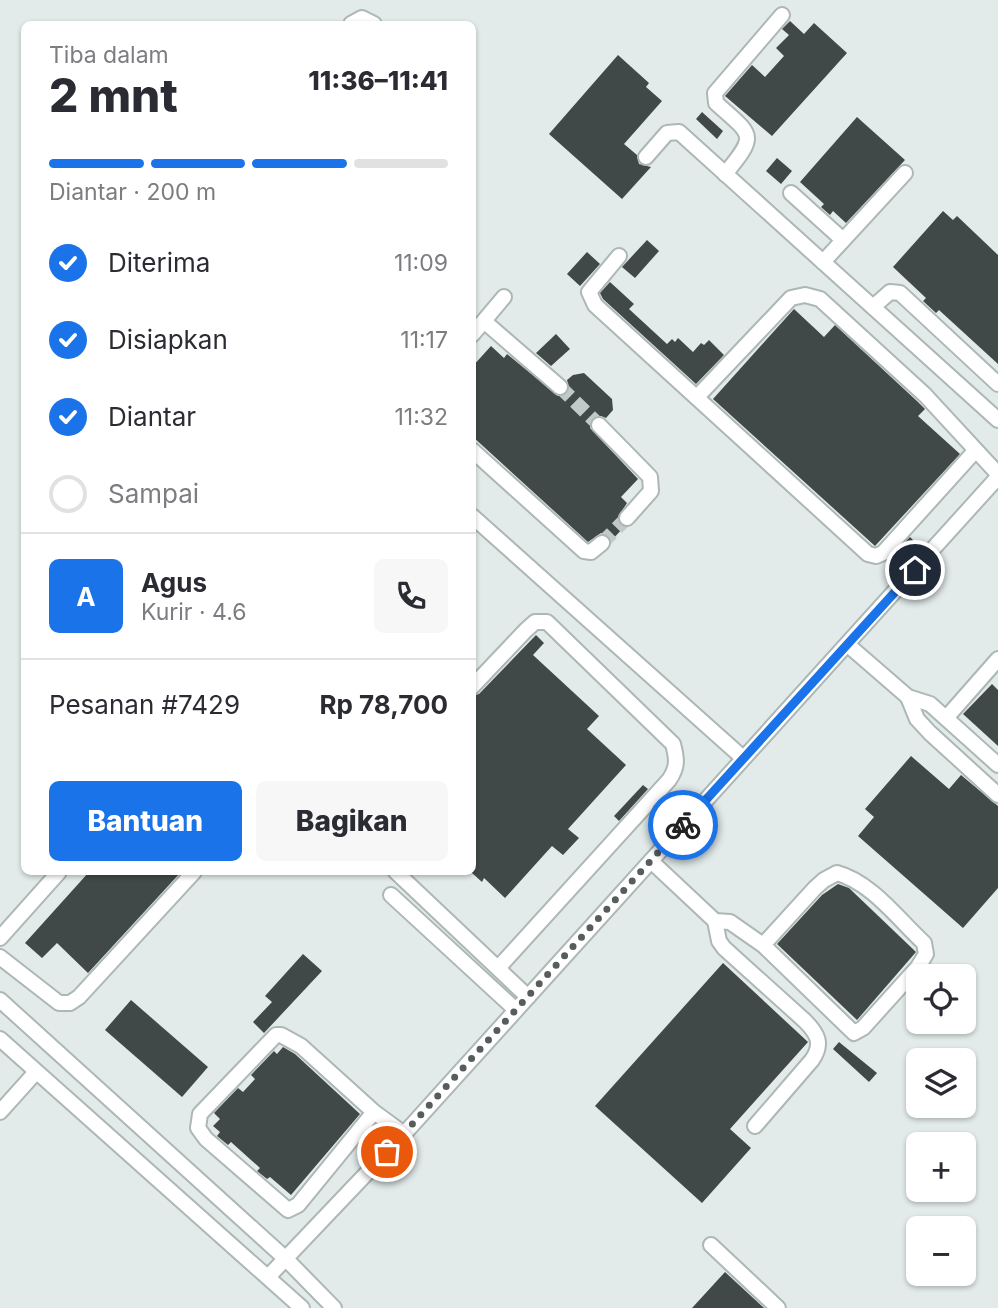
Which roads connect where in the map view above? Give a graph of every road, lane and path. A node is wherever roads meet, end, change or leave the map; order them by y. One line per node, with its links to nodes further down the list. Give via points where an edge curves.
1 (782, 15): 4 (street, via 715,93 716,103 745,129 748,139 746,149)
2 (646, 157): 4 (street, via 675,130)
3 (905, 173): 6 (street)
4 (725, 174): 8 (street)
5 (791, 193): 6 (street)
6 (843, 240): 8 (street)
7 (619, 256): 15 (street, via 589,292 590,297)
8 (823, 262): 10 (street)
9 (504, 297): 11 (street)
10 (873, 307): 13 (street, via 890,292 900,293); 16 (street)
11 (485, 322): 12 (street); 14 (street)
12 (476, 331)
13 (998, 384)
14 (560, 387)
15 (697, 397): 18 (street, via 791,298 813,296 925,395); 18 (street, via 861,549 876,556)
16 (998, 420)
17 (600, 425): 21 (street, via 650,477 651,491)
18 (975, 452): 20 (street)
19 (476, 454): 23 (street, via 584,551 591,552)
20 (998, 475): 24 (street)
21 (627, 518)
22 (476, 520): 29 (street)
23 (602, 543)
24 (848, 645): 27 (street); 29 (street)
25 (998, 659): 28 (street)
26 (476, 683): 41 (street, via 535,622 547,622 673,744 677,758 669,780)
27 (908, 697): 28 (street, via 930,704); 31 (street, via 917,719)
28 (947, 717): 30 (street)
29 (743, 758): 32 (street)
30 (998, 765)
31 (998, 795)
32 (651, 861): 37 (street); 42 (street)
33 (56, 875): 38 (street)
34 (191, 875): 40 (street, via 69,1003 59,1003)
35 (399, 875): 41 (street)
36 (391, 895): 44 (street)
37 (715, 921): 39 (street, via 730,922); 49 (street, via 724,948 805,1021 819,1040 812,1060)
38 (0, 938)
39 (763, 945): 39 (street, via 853,1033 863,1028 926,954 924,943 870,893 837,873 824,880)
40 (0, 957)
41 (499, 967): 42 (street)
42 (528, 997): 44 (street)
43 (0, 1000): 52 (street)
44 (516, 1010): 50 (street)
45 (0, 1040): 46 (street)
46 (36, 1072): 47 (street); 53 (street)
47 (0, 1112)
48 (374, 1112): 48 (street, via 301,1046 276,1035 201,1114 198,1128 288,1210 298,1205); 50 (street)
49 (755, 1126)
50 (404, 1134): 52 (street)
51 (711, 1245): 56 (street)
52 (286, 1259): 53 (street); 55 (street)
53 (268, 1277): 54 (street)
54 (302, 1308)
55 (334, 1308)
56 (778, 1308)

